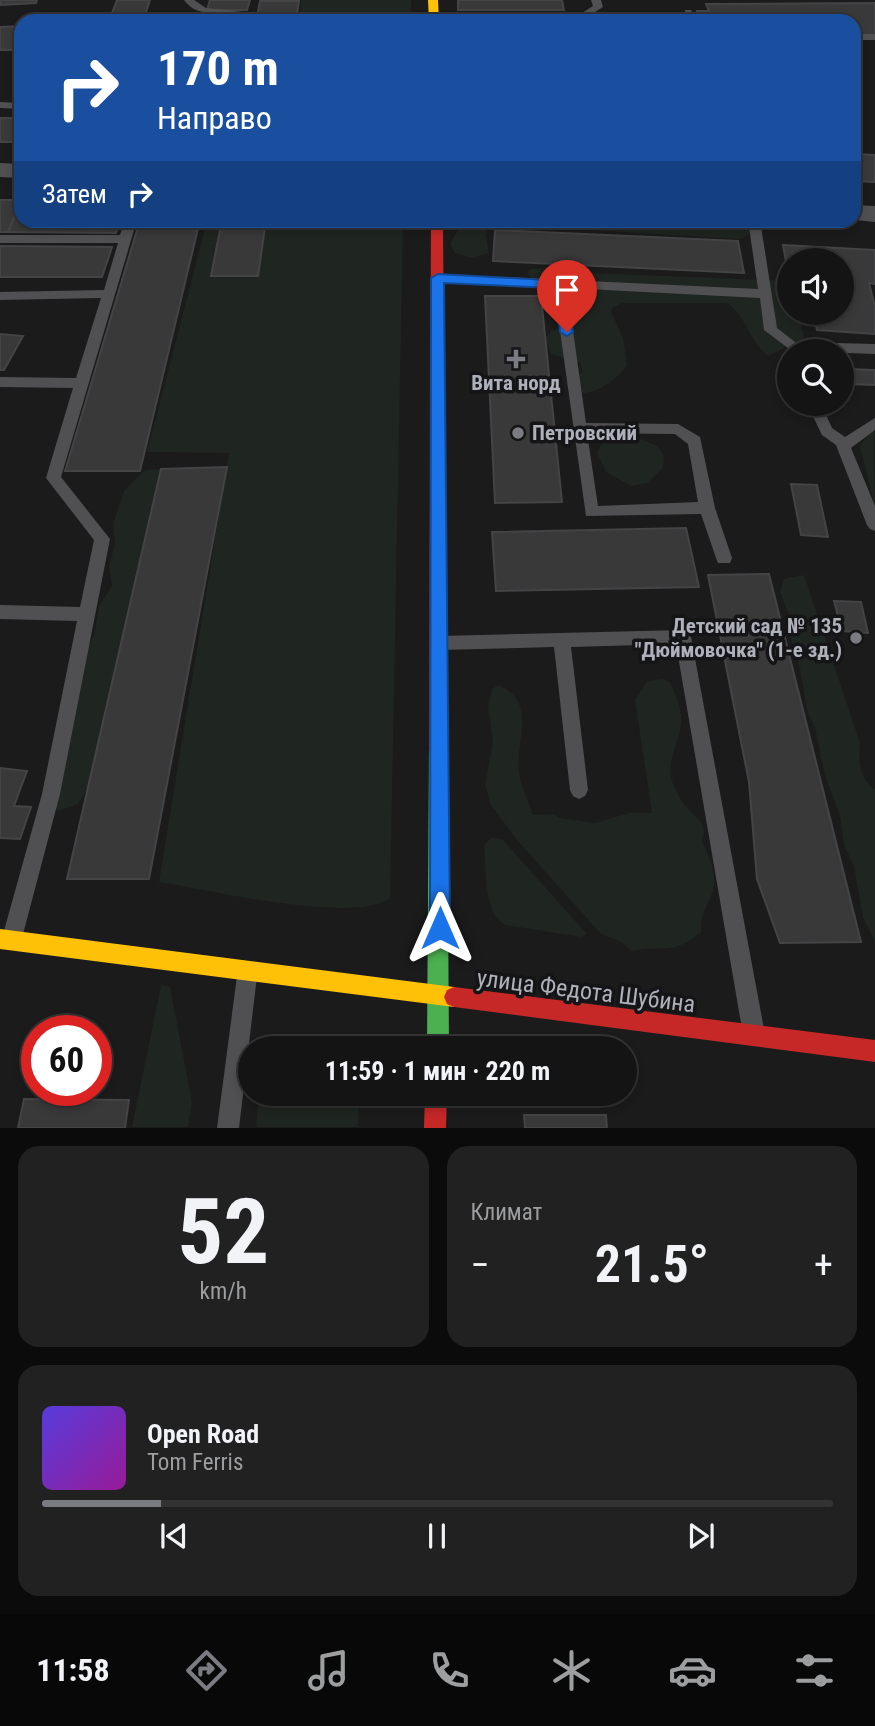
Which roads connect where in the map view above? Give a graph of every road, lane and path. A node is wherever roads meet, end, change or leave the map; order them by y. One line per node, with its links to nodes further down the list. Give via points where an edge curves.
1 (189, 0): 3 (lane, via 202,11)
2 (596, 0): 4 (lane, via 598,7)
3 (240, 14)
4 (587, 14)
5 (128, 228): 9 (lane)
6 (438, 228): 10 (main road)
7 (755, 228): 13 (lane)
8 (0, 239): 9 (lane)
9 (125, 239): 12 (lane)
10 (438, 278): 11 (lane); 28 (main road)
11 (560, 284): 13 (lane); 20 (lane)
12 (109, 295): 14 (lane); 17 (lane)
13 (765, 295): 15 (lane, via 771,330 792,346)
14 (0, 296)
15 (875, 349)
16 (0, 382): 17 (lane)
17 (82, 383): 26 (lane, via 53,478 102,539)
18 (820, 416): 21 (lane, via 827,431)
19 (875, 423): 21 (lane)
20 (580, 428): 22 (lane, via 678,429 690,435 695,441); 22 (lane, via 592,512)
21 (845, 444): 23 (lane)
22 (707, 508): 24 (lane)
23 (875, 526)
24 (724, 558)
25 (0, 612): 26 (lane)
26 (88, 614): 30 (lane, via 51,793)
27 (562, 641): 28 (lane); 29 (lane); 33 (lane, via 682,637)
28 (440, 643): 32 (main road)
29 (579, 790)
30 (6, 940): 31 (main road, улица Федота Шубина)
31 (248, 970): 32 (main road, улица Федота Шубина); 37 (lane)
32 (440, 996): 33 (main road, улица Федота Шубина); 34 (main road)
33 (754, 1035): 35 (main road, улица Федота Шубина)
34 (438, 1036)
35 (874, 1054)
36 (436, 1106): 38 (main road)
37 (228, 1128)
38 (435, 1128)

